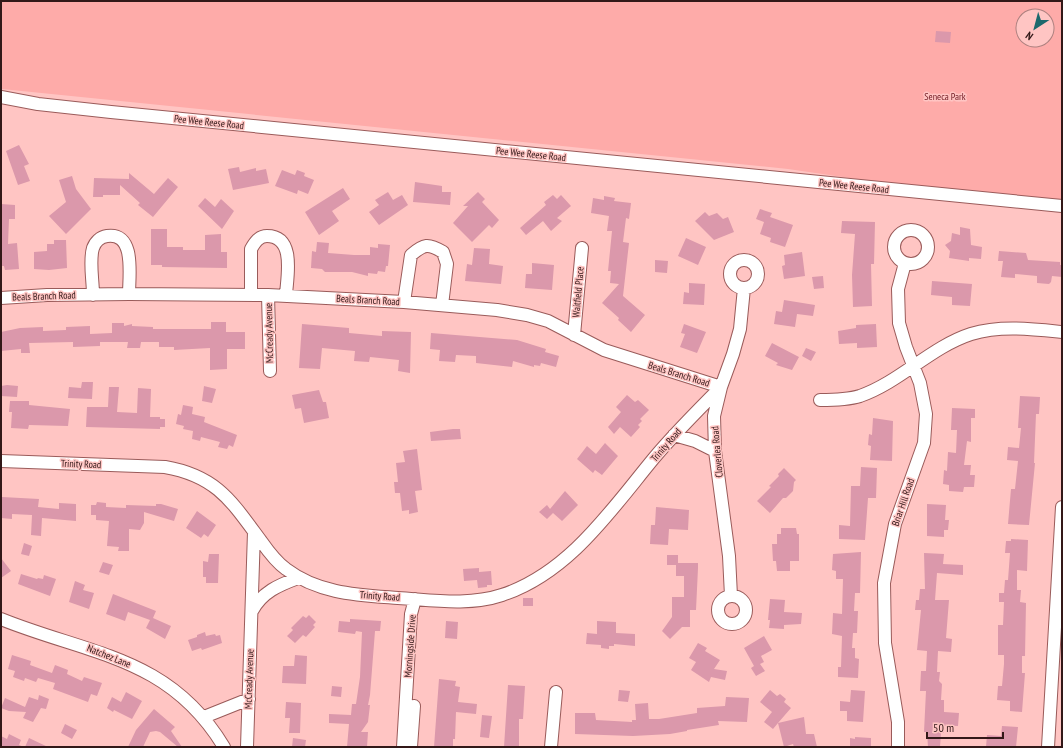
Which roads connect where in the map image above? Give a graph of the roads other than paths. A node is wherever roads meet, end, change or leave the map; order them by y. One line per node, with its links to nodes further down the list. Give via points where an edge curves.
1 (1, 97): 2 (street, Pee Wee Reese Road, via 111,112)
2 (1062, 206)
3 (582, 248): 15 (street, Waitfield Place)
4 (905, 263): 16 (street, Briar Hill Road, via 900,278 899,323)
5 (744, 288): 18 (street, Cloverlea Road, via 740,329)
6 (129, 294): 7 (street, Beals Branch Road); 8 (street, Beals Branch Road); 8 (street, via 126,245 121,239 107,236 99,239 93,249)
7 (251, 294): 9 (street, Beals Branch Road); 10 (street, McCready Avenue, via 251,249 254,243 266,236 281,240 286,248)
8 (93, 295): 11 (street, Beals Branch Road)
9 (268, 295): 10 (street, Beals Branch Road); 17 (street, McCready Avenue)
10 (286, 295): 12 (street, Beals Branch Road)
11 (1, 298)
12 (404, 302): 13 (street, Beals Branch Road); 13 (street, via 411,255 421,246 433,246 443,252 447,264)
13 (442, 305): 15 (street, Beals Branch Road, via 527,315 548,321)
14 (1062, 332): 16 (street, via 1026,329 982,331 959,340)
15 (574, 335): 18 (street, Beals Branch Road, via 623,357)
16 (913, 366): 19 (street, via 859,396); 38 (street, Briar Hill Road, via 925,404 924,437 920,459 895,524 884,590 885,643 898,722)
17 (270, 371)
18 (721, 387): 20 (street, Trinity Road); 21 (street, Cloverlea Road, via 714,416)
19 (820, 400)
20 (674, 435): 21 (street, via 695,441); 27 (street, Trinity Road, via 575,551 533,582 501,596 488,598 446,601)
21 (715, 451): 26 (street, Cloverlea Road, via 730,556)
22 (1, 461): 24 (street, Trinity Road, via 165,467 186,472 206,481 229,499)
23 (1062, 507): 39 (street)
24 (254, 532): 25 (street, Trinity Road, via 276,560); 28 (street, McCready Avenue)
25 (298, 578): 27 (street, Trinity Road, via 325,589 344,593); 28 (street, via 264,595)
26 (731, 596)
27 (415, 599): 35 (street, Morningside Drive, via 411,614); 36 (street, Morningside Drive, via 419,613)
28 (252, 611): 31 (street, McCready Avenue)
29 (1, 619): 32 (street, Natchez Lane, via 89,647 131,664 175,690)
30 (556, 692): 37 (street)
31 (248, 699): 32 (street); 34 (street, McCready Avenue)
32 (204, 717): 33 (street, Natchez Lane)
33 (224, 747)
34 (247, 747)
35 (403, 747)
36 (411, 747)
37 (551, 747)
38 (898, 747)
39 (1048, 747)

